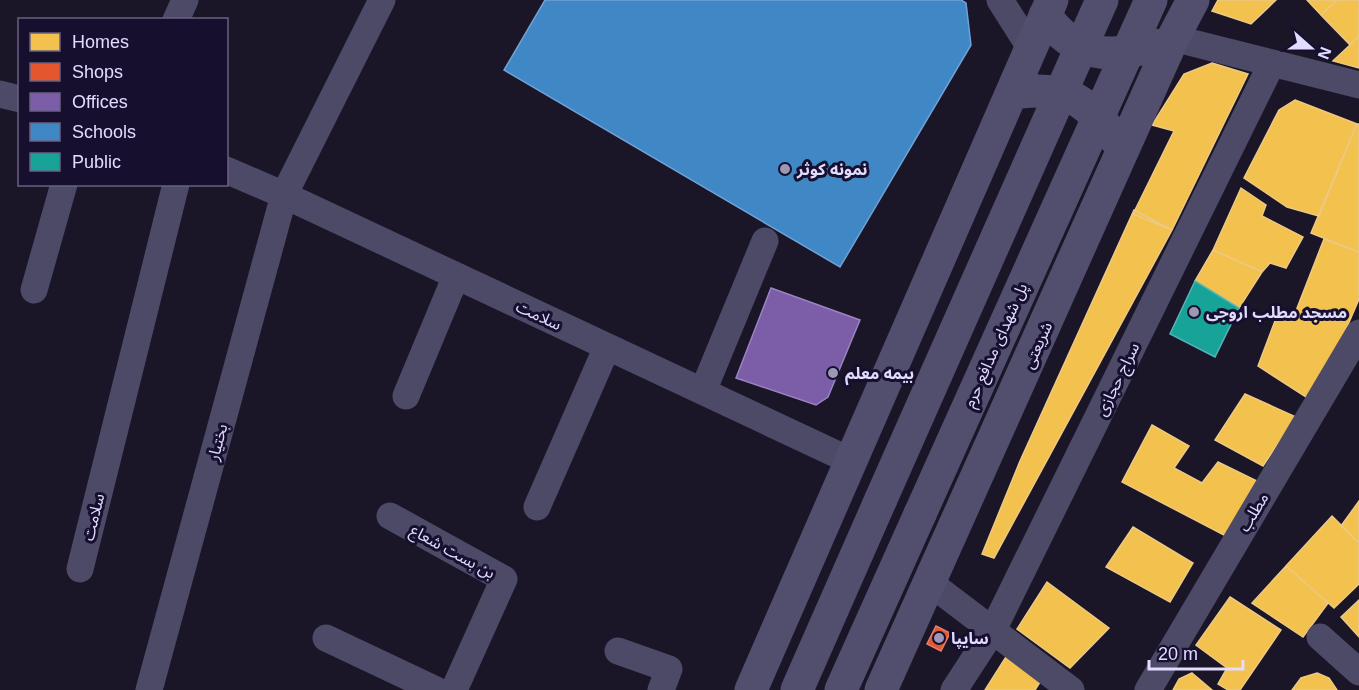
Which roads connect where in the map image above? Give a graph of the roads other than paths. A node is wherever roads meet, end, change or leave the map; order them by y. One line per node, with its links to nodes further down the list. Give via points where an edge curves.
1 (185, 0): 8 (street)
2 (381, 0): 20 (street, بختیار)
3 (1000, 0): 10 (street)
4 (1102, 0): 43 (main road, bridge)
5 (1151, 0): 44 (main road, پل شهدای مدافع حرم, bridge)
6 (1193, 0): 9 (main road, شریعتی)
7 (1049, 7): 9 (main road, via 1054,28 1087,50 1122,53); 10 (main road)
8 (177, 18)
9 (1173, 39): 11 (street); 16 (main road, شریعتی)
10 (1031, 49): 13 (main road)
11 (1272, 63): 12 (street); 33 (street, سراج حجازی)
12 (1359, 85)
13 (1013, 93): 16 (main road, via 1054,91 1071,97 1103,122); 28 (main road)
14 (0, 94): 15 (street)
15 (18, 98)
16 (1124, 151): 32 (main road, شریعتی)
17 (228, 171): 20 (street, سلامت)
18 (63, 186): 23 (street)
19 (176, 186): 31 (street, سلامت)
20 (284, 195): 22 (street, سلامت); 38 (street, بختیار)
21 (765, 241): 26 (street)
22 (456, 276): 25 (street, سلامت); 27 (street)
23 (34, 290)
24 (1359, 333): 48 (street, مطلب)
25 (607, 347): 26 (street, سلامت); 29 (street)
26 (703, 391): 28 (street, سلامت)
27 (406, 396)
28 (851, 461): 42 (main road)
29 (537, 507)
30 (390, 516): 40 (street, بن بست شعاع, via 504,579)
31 (80, 569)
32 (930, 583): 33 (street); 45 (main road, شریعتی)
33 (993, 630): 46 (street, سراج حجازی); 47 (street)
34 (1320, 637): 37 (street)
35 (326, 638): 39 (street)
36 (618, 651): 41 (street, via 669,669)
37 (1359, 672)
38 (149, 690)
39 (436, 690)
40 (454, 690)
41 (661, 690)
42 (751, 690)
43 (797, 690)
44 (841, 690)
45 (881, 690)
46 (954, 690)
47 (1071, 690)
48 (1148, 690)

